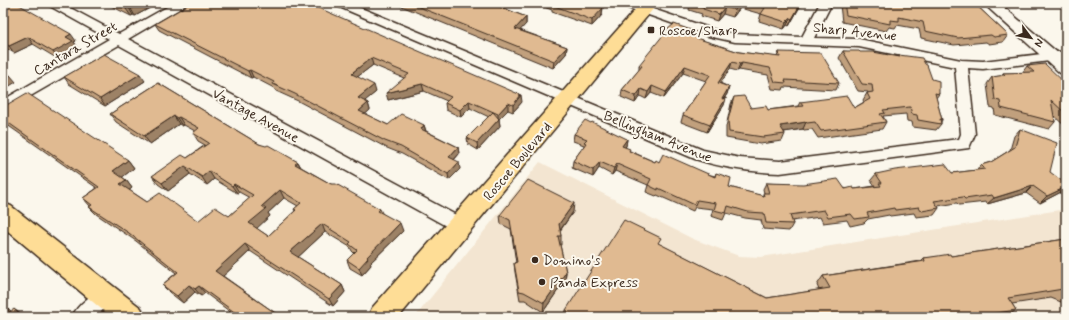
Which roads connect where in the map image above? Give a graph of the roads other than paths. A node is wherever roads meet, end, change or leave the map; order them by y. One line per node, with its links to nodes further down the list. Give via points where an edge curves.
1 (52, 3): 8 (street, Vantage Avenue)
2 (182, 3): 8 (street, Cantara Street)
3 (339, 3): 13 (street, Bellingham Avenue)
4 (624, 3): 7 (street, Sharp Avenue)
5 (826, 3): 9 (street)
6 (990, 3): 10 (street)
7 (647, 6): 9 (street, Sharp Avenue, via 712,33 758,40); 13 (main road, Roscoe Boulevard)
8 (119, 40): 14 (street, Cantara Street); 16 (street, Vantage Avenue)
9 (806, 41): 11 (street, Sharp Avenue, via 859,43)
10 (1059, 56): 11 (street, Sharp Avenue, via 983,65); 12 (street)
11 (961, 64): 13 (street, Bellingham Avenue, via 968,134 964,144 780,167 738,164 700,155)
12 (1066, 69)
13 (569, 100): 16 (main road, Roscoe Boulevard)
14 (3, 106)
15 (3, 213): 17 (main road)
16 (461, 226): 20 (main road, Roscoe Boulevard)
17 (106, 296): 18 (street); 19 (main road)
18 (80, 317)
19 (131, 317)
20 (382, 317)

